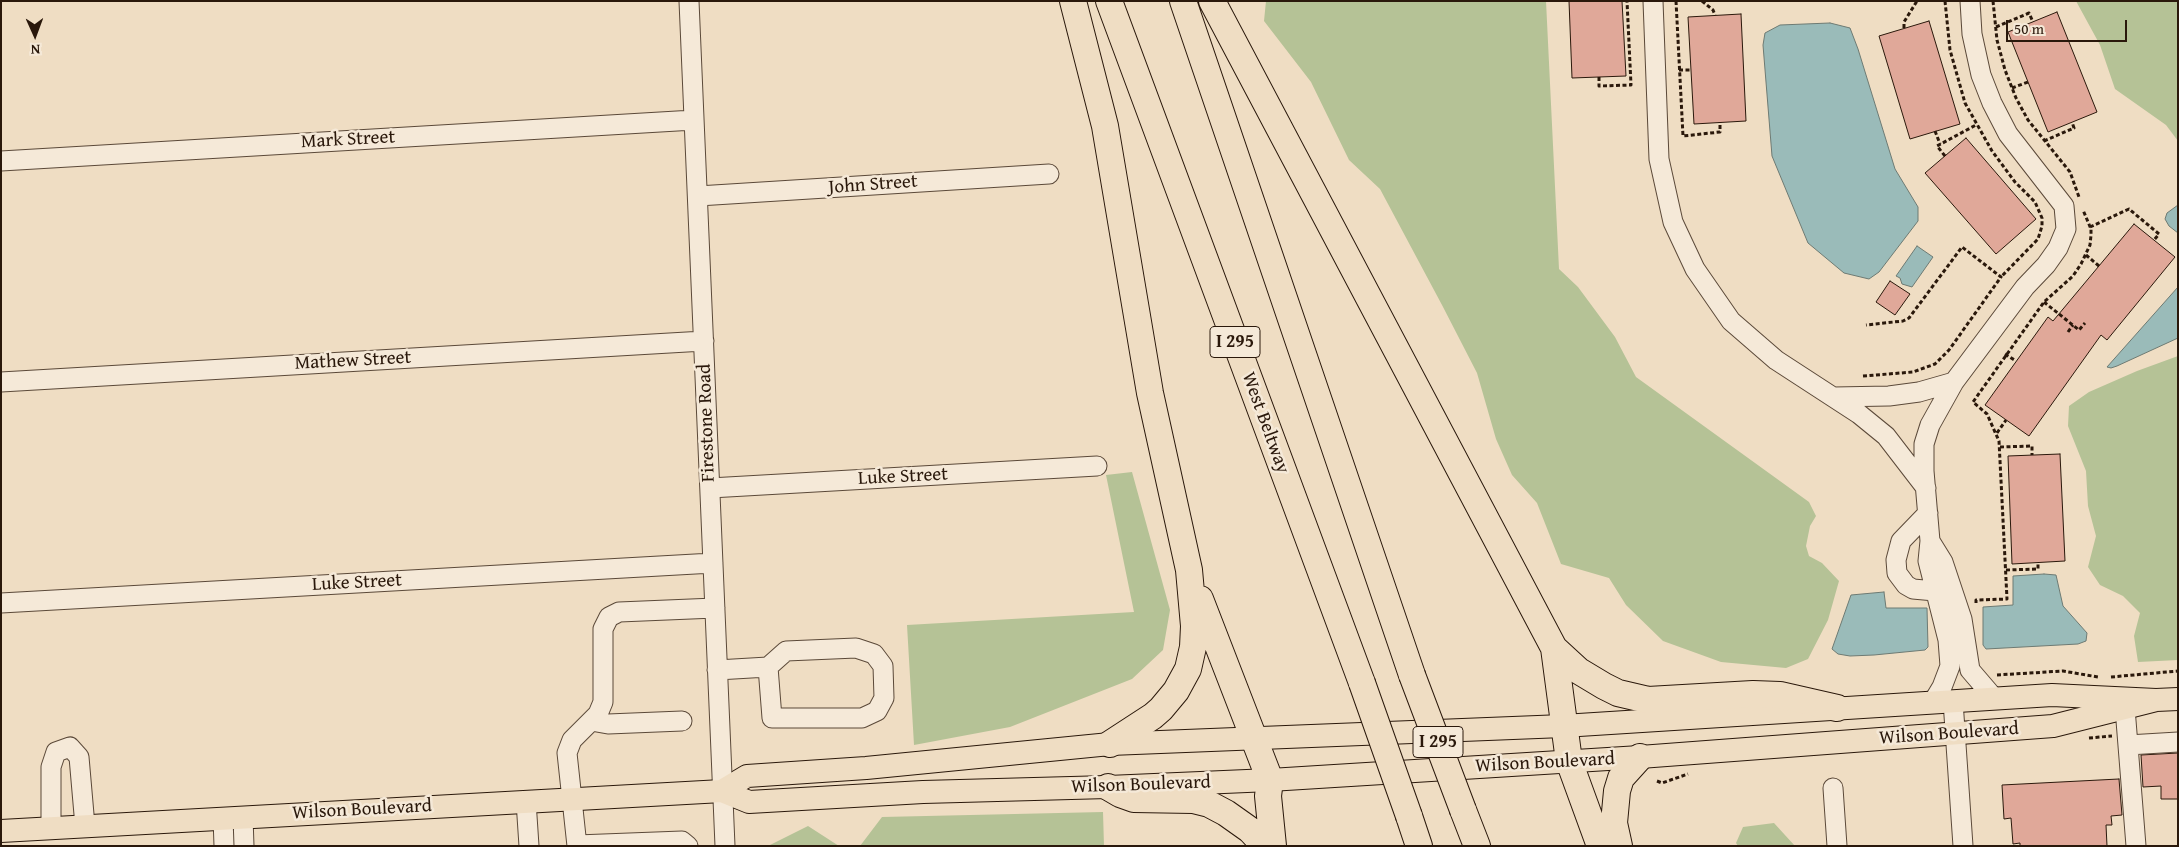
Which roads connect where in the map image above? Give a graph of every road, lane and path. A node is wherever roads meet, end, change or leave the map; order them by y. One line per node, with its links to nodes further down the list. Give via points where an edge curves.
1 (689, 1): 25 (street, Firestone Road)
2 (1073, 1): 69 (highway, via 1105,126 1150,393)
3 (1109, 1): 116 (highway, West Beltway / I 295, bridge, via 1362,683)
4 (1183, 1): 117 (highway, I 295, bridge, via 1412,675)
5 (1212, 1): 75 (highway)
6 (1627, 1): 15 (path)
7 (1653, 1): 54 (street, via 1659,159 1673,222 1691,261 1731,320 1776,360)
8 (1676, 1): 20 (path)
9 (1702, 1): 14 (path)
10 (1917, 1): 19 (path, via 1904,22)
11 (1944, 1): 28 (path, via 1953,65)
12 (1970, 1): 53 (street, via 1972,34 1981,75 1992,103 2008,134 2064,206 2066,229 2046,265)
13 (1993, 1): 18 (path)
14 (1715, 15)
15 (1628, 22): 17 (path); 22 (path, via 1630,84 1599,86)
16 (2033, 22): 18 (path, via 2029,13)
17 (1623, 23)
18 (1996, 27): 24 (path)
19 (1904, 28)
20 (1679, 70): 21 (path); 26 (path, via 1683,136 1720,132)
21 (1691, 70)
22 (1599, 77)
23 (2028, 82): 24 (path)
24 (2012, 88): 30 (path, via 2021,108)
25 (694, 120): 33 (street, Mark Street); 35 (street, Firestone Road)
26 (1720, 122)
27 (2072, 122): 30 (path, via 2074,128)
28 (1976, 125): 31 (path); 42 (path, via 2003,167 2035,202 2042,218 2038,238)
29 (1935, 131): 31 (path)
30 (2044, 141): 36 (path, via 2070,172)
31 (1940, 144): 32 (path, via 1937,146)
32 (1945, 156)
33 (1, 161)
34 (1049, 174): 35 (street, John Street)
35 (698, 196): 48 (street, Firestone Road)
36 (2080, 200)
37 (2082, 206): 38 (path)
38 (2090, 226): 39 (path, via 2129,209 2159,234); 40 (path, via 2090,245)
39 (2154, 240)
40 (2086, 255): 41 (path); 43 (path, via 2073,276)
41 (2099, 266)
42 (2001, 277): 45 (path, via 1962,247 1909,318); 51 (path, via 1949,350 1935,364 1913,372)
43 (2044, 302): 46 (path); 49 (path)
44 (2085, 323): 46 (path, via 2079,330)
45 (1866, 325)
46 (2073, 325): 47 (path)
47 (2068, 332)
48 (704, 341): 52 (street, Mathew Street); 62 (street, Firestone Road)
49 (2006, 354): 50 (path); 56 (path, via 1973,402 1987,414)
50 (2016, 361)
51 (1863, 376)
52 (1, 382)
53 (1954, 382): 54 (street, via 1896,395); 63 (street, via 1930,425 1924,444)
54 (1834, 397): 63 (street, via 1886,436)
55 (2006, 420): 56 (path)
56 (1997, 433): 57 (path)
57 (2000, 448): 58 (path, via 2032,446); 60 (path)
58 (2032, 455)
59 (1097, 466): 62 (street, Luke Street)
60 (2002, 473): 61 (path); 64 (path)
61 (2008, 473)
62 (710, 488): 67 (street, Firestone Road)
63 (1926, 488): 66 (street)
64 (2003, 510): 65 (path); 70 (path)
65 (2010, 510)
66 (1928, 513): 71 (street, via 1930,541 1943,562); 71 (street, via 1901,542 1896,566 1906,585 1921,591)
67 (712, 563): 72 (street, Luke Street); 73 (street, Firestone Road)
68 (2038, 563): 70 (path, via 2038,569)
69 (1189, 570): 90 (highway); 92 (highway, via 1194,626 1188,669 1162,709)
70 (2006, 570): 74 (path, via 2007,599 1976,600)
71 (1943, 589): 80 (street, via 1962,619 1970,670); 84 (street, via 1950,666 1942,686)
72 (1, 603)
73 (714, 608): 77 (street, Firestone Road); 86 (street, via 619,612 609,617 603,629 603,702)
74 (1976, 610)
75 (1554, 648): 85 (highway, via 1579,671 1604,686 1648,700 1762,695); 88 (highway)
76 (768, 667): 76 (street, via 772,718 862,718 876,711 884,698 883,666 874,654 856,648 786,651); 77 (street)
77 (717, 670): 99 (street, Firestone Road)
78 (2178, 671): 82 (path)
79 (2100, 677): 80 (path, via 2063,671 1991,674)
80 (1977, 679): 81 (street)
81 (1994, 698): 82 (main road, Wilson Boulevard, via 2052,695); 84 (main road, Wilson Boulevard)
82 (2113, 699): 83 (main road, Wilson Boulevard); 89 (main road, Wilson Boulevard, via 2053,726); 93 (street)
83 (2167, 699)
84 (1943, 702): 85 (main road, Wilson Boulevard); 89 (street)
85 (1837, 708): 88 (main road, Wilson Boulevard)
86 (591, 721): 87 (street, via 608,724); 100 (street, via 572,740 567,752)
87 (682, 721)
88 (1563, 726): 90 (main road, Wilson Boulevard); 95 (highway)
89 (1955, 733): 94 (main road, Wilson Boulevard); 121 (street)
90 (1254, 738): 92 (main road, Wilson Boulevard); 96 (highway)
91 (2178, 742): 93 (street)
92 (1110, 744): 99 (main road, Wilson Boulevard, via 747,776)
93 (2128, 745): 122 (street)
94 (1640, 757): 95 (main road, Wilson Boulevard); 119 (highway, via 1621,778 1617,791 1614,823)
95 (1569, 761): 96 (main road, Wilson Boulevard); 118 (highway)
96 (1270, 780): 97 (main road, Wilson Boulevard); 115 (highway, via 1268,796)
97 (1108, 787): 99 (main road, Wilson Boulevard, via 923,792 750,802); 114 (highway, via 1134,799 1192,800 1210,804 1250,830)
98 (1833, 788): 120 (street)
99 (722, 791): 100 (main road, Wilson Boulevard); 113 (street, Firestone Road)
100 (572, 798): 101 (main road, Wilson Boulevard); 109 (street)
101 (526, 801): 102 (main road, Wilson Boulevard); 112 (street)
102 (233, 818): 103 (main road, Wilson Boulevard); 110 (street); 111 (street)
103 (85, 826): 104 (main road, Wilson Boulevard); 104 (street, via 79,757 70,747 56,752 51,766)
104 (51, 828): 105 (main road, Wilson Boulevard)
105 (1, 831)
106 (636, 844): 107 (street); 109 (street)
107 (656, 844): 108 (street)
108 (679, 844)
109 (584, 845)
110 (224, 846)
111 (244, 846)
112 (529, 846)
113 (725, 846)
114 (1265, 846)
115 (1274, 846)
116 (1419, 846)
117 (1477, 846)
118 (1600, 846)
119 (1619, 846)
120 (1837, 846)
121 (1963, 846)
122 (2136, 846)

